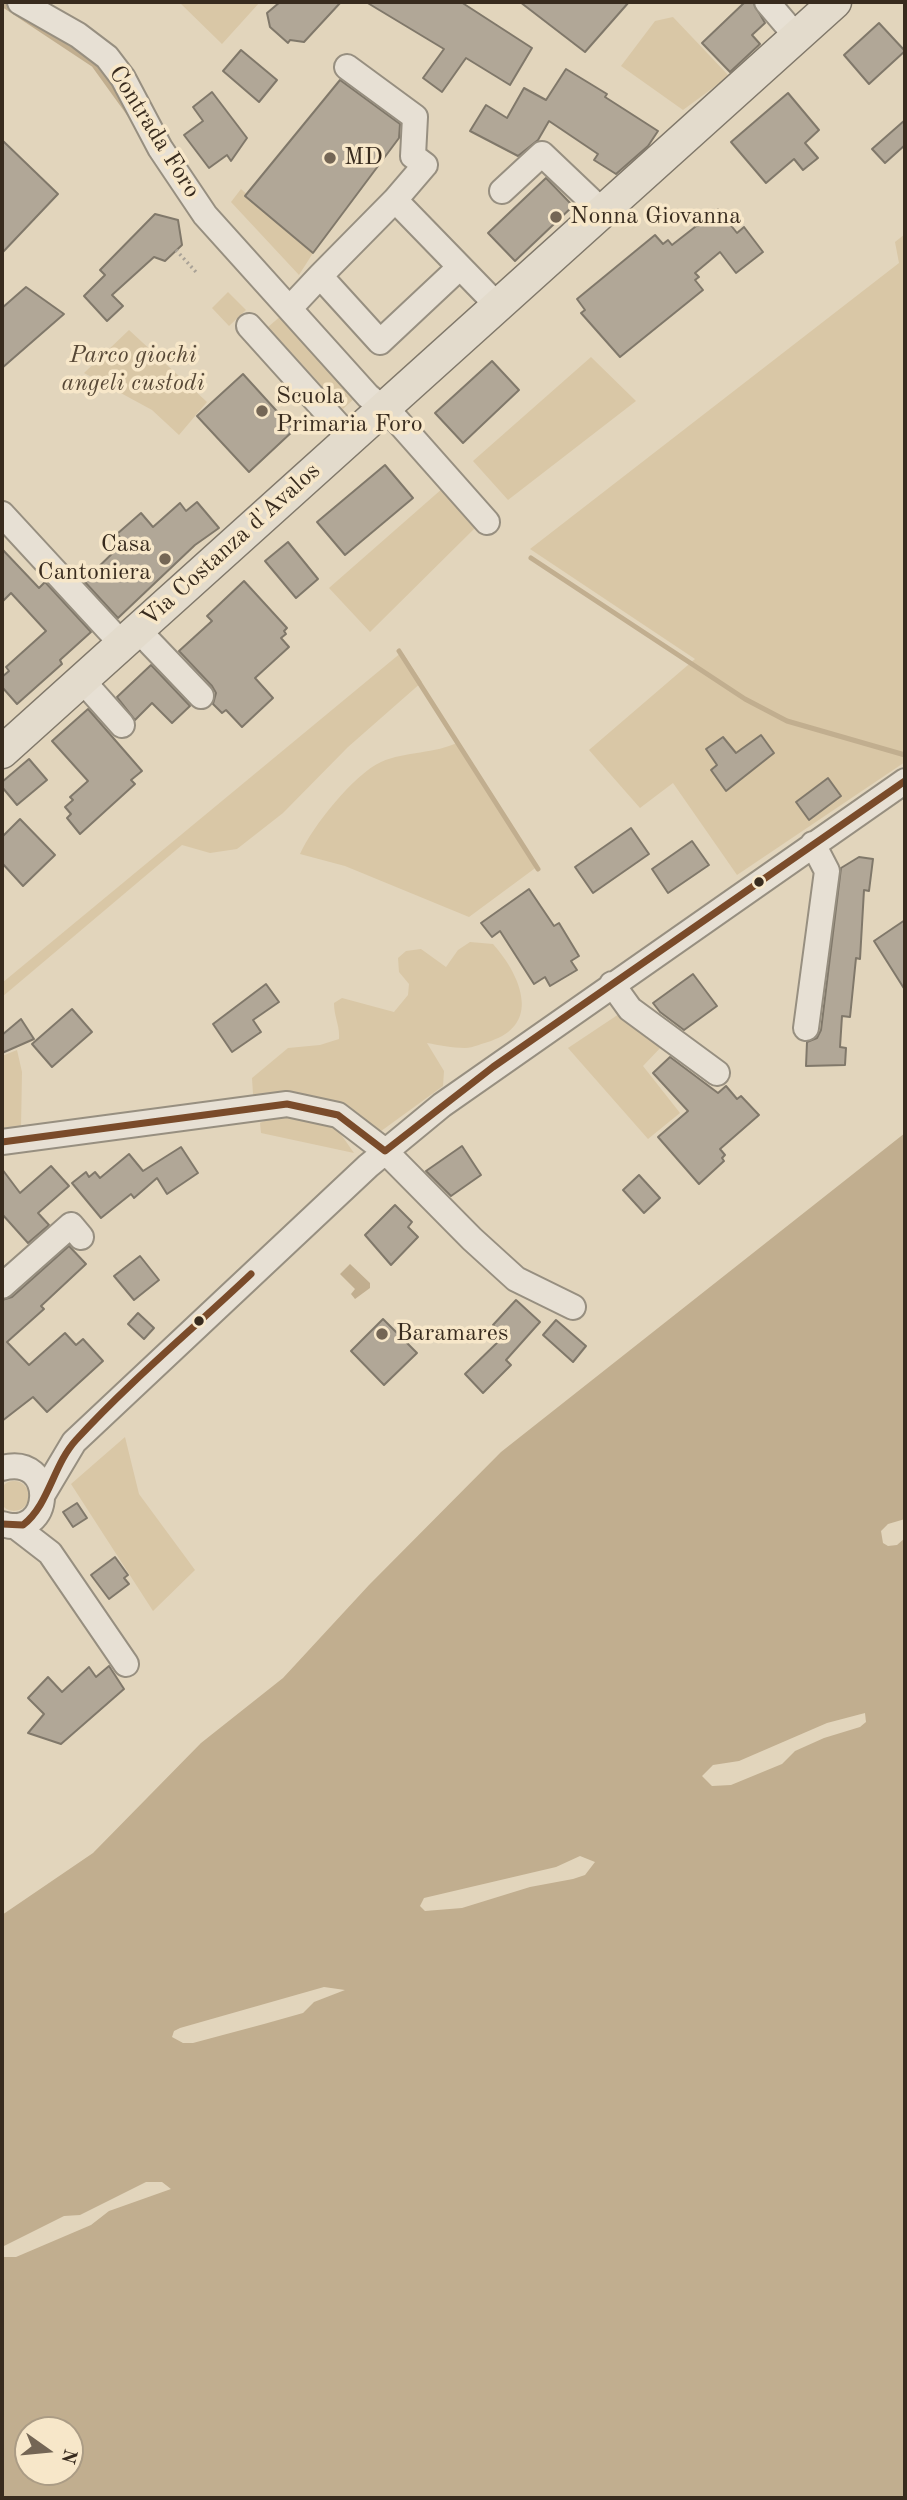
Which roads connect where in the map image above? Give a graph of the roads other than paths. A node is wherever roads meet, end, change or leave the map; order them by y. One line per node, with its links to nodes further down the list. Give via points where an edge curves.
1 (19, 2): 11 (street, Contrada Foro, via 107,57 205,215)
2 (767, 2): 4 (street)
3 (835, 2): 4 (main road, Via Costanza d'Avalos)
4 (797, 37): 8 (main road, Via Costanza d'Avalos)
5 (348, 66): 7 (street, via 415,117 413,156 425,165)
6 (502, 191): 8 (street, via 542,154)
7 (395, 200): 9 (street); 10 (street)
8 (602, 211): 12 (main road, Via Costanza d'Avalos)
9 (460, 267): 10 (street, via 380,342); 12 (street)
10 (320, 276): 11 (street)
11 (285, 303): 14 (street, Contrada Foro)
12 (497, 305): 14 (main road, Via Costanza d'Avalos)
13 (249, 326): 15 (street)
14 (382, 409): 15 (main road, Via Costanza d'Avalos); 17 (street, Contrada Foro)
15 (349, 437): 18 (main road, Via Costanza d'Avalos)
16 (2, 514): 18 (street)
17 (486, 522)
18 (130, 637): 19 (main road, Via Costanza d'Avalos); 20 (street)
19 (82, 680): 21 (street); 22 (main road, Via Costanza d'Avalos)
20 (201, 696)
21 (122, 725)
22 (2, 752)
23 (905, 781): 24 (street)
24 (813, 845): 25 (street); 26 (street, via 827,871)
25 (612, 984): 27 (street, via 630,1009); 29 (street)
26 (806, 1028)
27 (717, 1073)
28 (2, 1142): 29 (street, via 287,1104 338,1115)
29 (385, 1151): 32 (street, via 516,1279); 33 (street)
30 (71, 1235): 31 (street)
31 (2, 1286)
32 (573, 1307)
33 (74, 1442): 34 (street); 35 (street)
34 (9, 1465): 35 (street, via 37,1478)
35 (42, 1500): 36 (street, via 31,1520); 37 (street)
36 (6, 1527): 37 (street)
37 (50, 1553): 38 (street)
38 (126, 1664)

